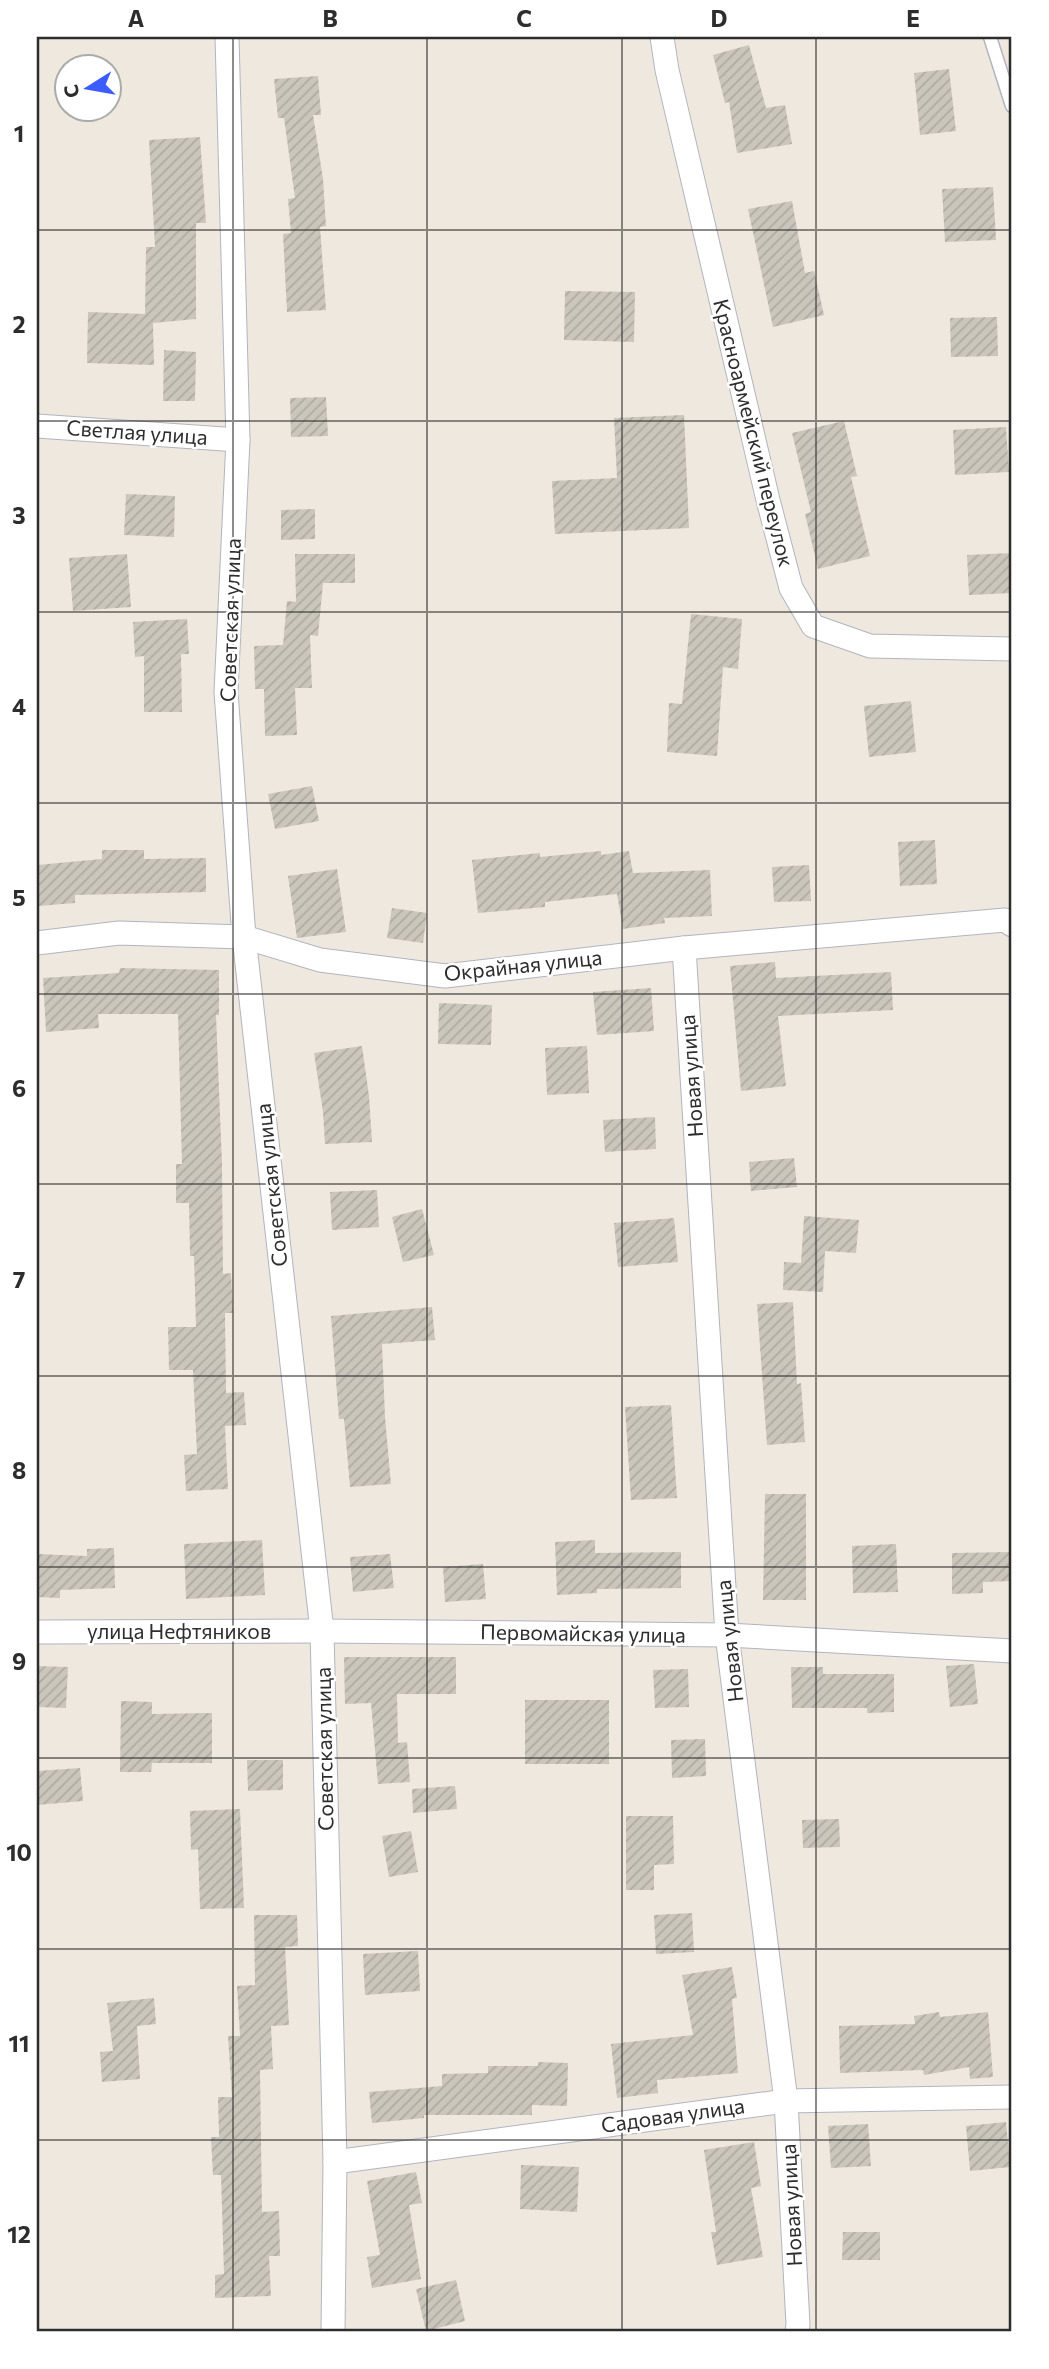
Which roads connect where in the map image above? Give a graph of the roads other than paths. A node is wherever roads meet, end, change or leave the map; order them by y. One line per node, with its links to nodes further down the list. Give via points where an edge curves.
1 (226, 37): 6 (street, Советская улица)
2 (662, 37): 7 (street, Красноармейский переулок, via 791,588 813,626 870,646)
3 (990, 37): 4 (lane)
4 (1012, 106)
5 (37, 426): 6 (street, Светлая улица)
6 (238, 440): 9 (street, Советская улица, via 226,692)
7 (1012, 649)
8 (1012, 925): 11 (street, Окрайная улица, via 1005,920)
9 (244, 937): 10 (street, Окрайная улица, via 119,933); 11 (street, Окрайная улица, via 320,960 445,976); 12 (street, Советская улица)
10 (37, 943)
11 (684, 948): 14 (street, Новая улица)
12 (322, 1631): 13 (street, улица Нефтяников); 14 (street, Первомайская улица); 18 (street, Советская улица)
13 (37, 1632)
14 (727, 1635): 15 (street, Первомайская улица); 17 (street, Новая улица)
15 (1012, 1651)
16 (1012, 2097): 17 (street, Садовая улица)
17 (786, 2101): 18 (street, Садовая улица); 20 (street, Новая улица)
18 (335, 2162): 19 (street, Советская улица)
19 (333, 2332)
20 (797, 2332)

